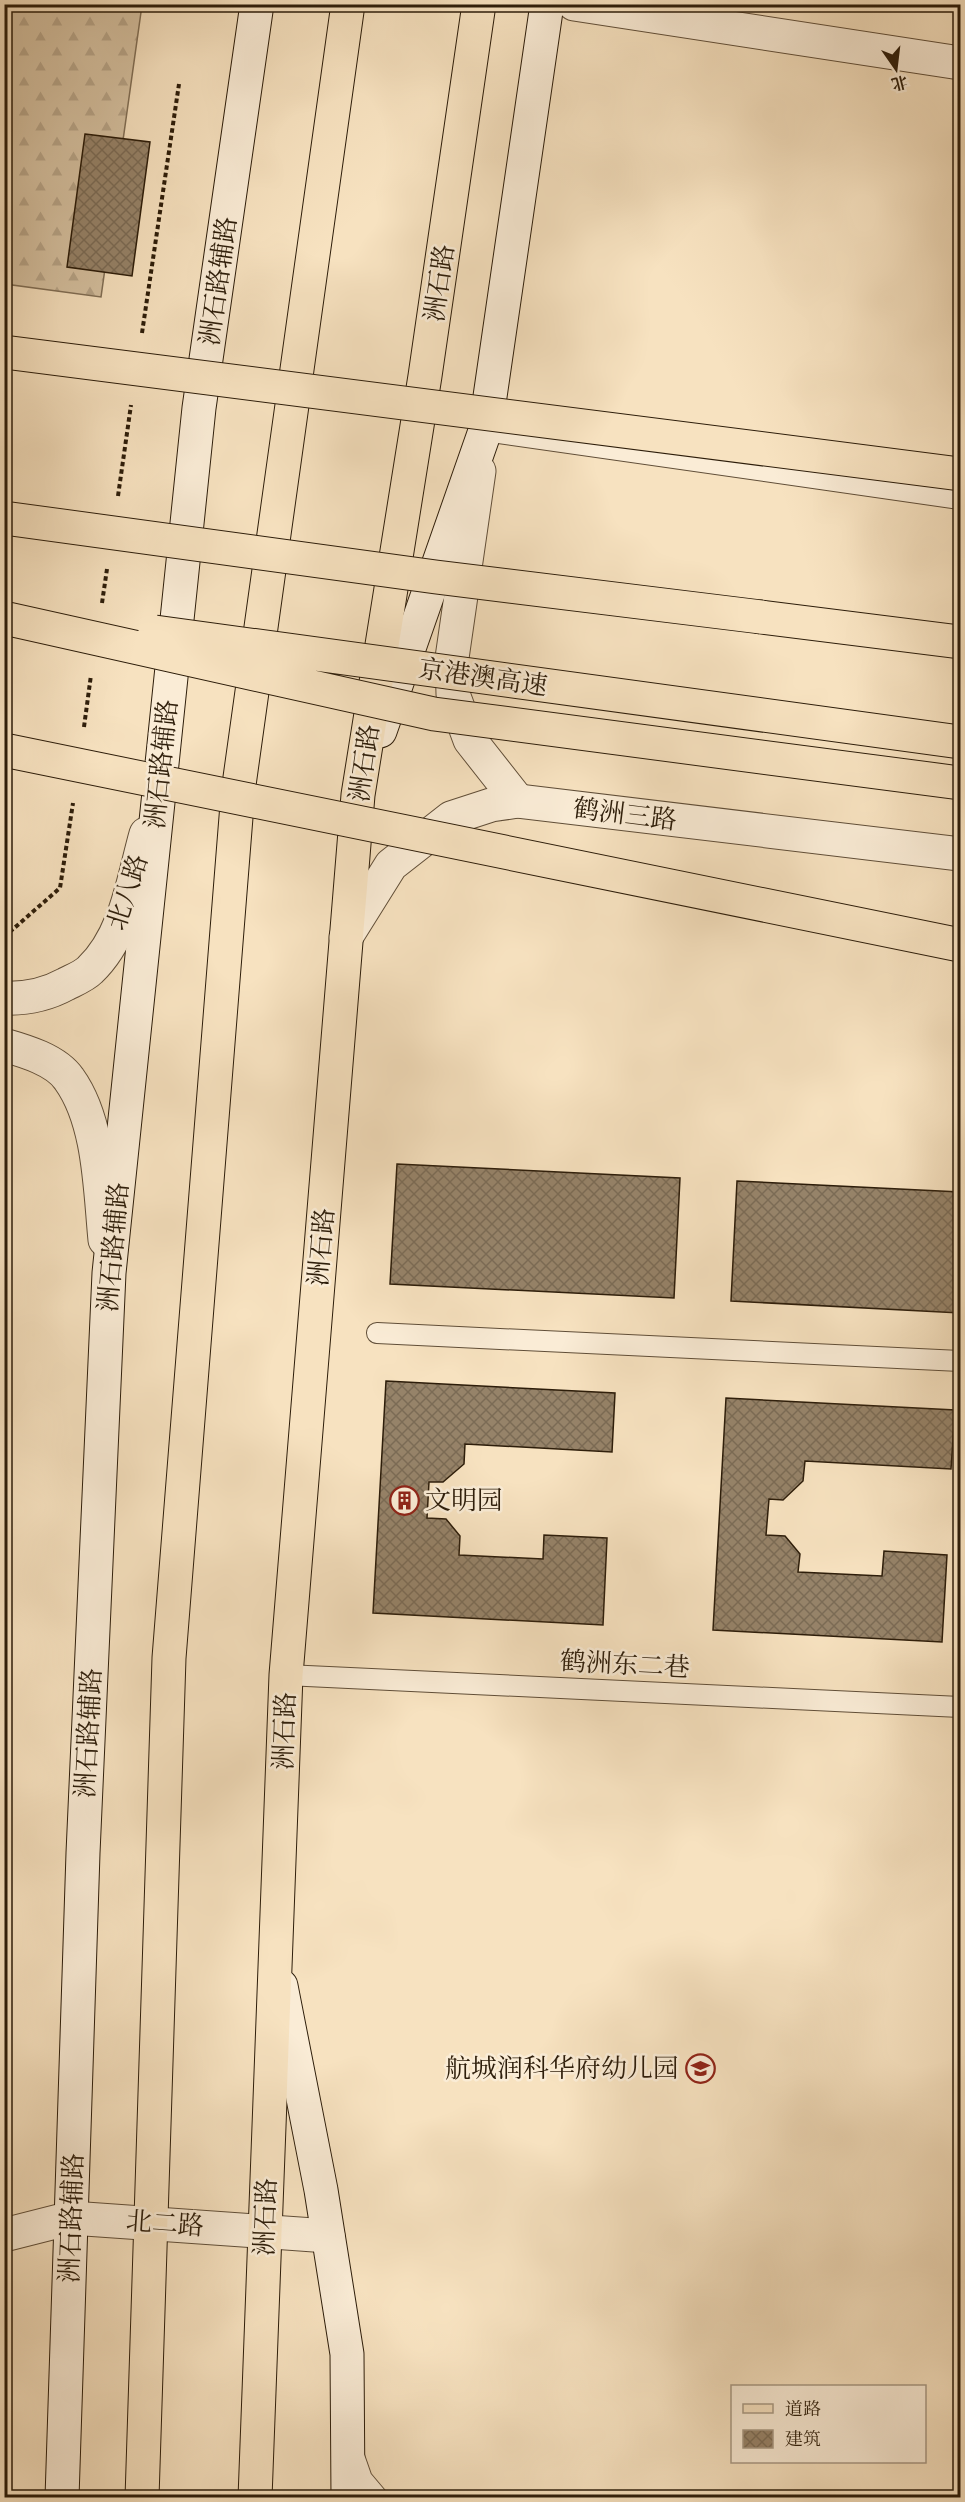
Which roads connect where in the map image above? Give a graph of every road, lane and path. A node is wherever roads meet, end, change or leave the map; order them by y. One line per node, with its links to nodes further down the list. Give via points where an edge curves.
1 (257, 4): 20 (main road, 洲石路辅路, via 199,408)
2 (348, 4): 35 (main road, via 238,792 169,1658)
3 (479, 4): 21 (main road, 洲石路, via 427,364)
4 (547, 4): 8 (main road)
5 (574, 4): 6 (main road)
6 (960, 63)
7 (4, 352): 9 (main road, bridge)
8 (485, 431): 10 (lane); 21 (main road); 22 (main road, via 452,658 453,694 470,741)
9 (960, 474)
10 (960, 499)
11 (4, 518): 13 (main road, bridge)
12 (4, 611): 17 (main road, 京港澳高速, bridge)
13 (761, 617): 15 (main road); 16 (main road)
14 (4, 618): 19 (main road, bridge, via 434,714)
15 (960, 626)
16 (960, 642)
17 (960, 742)
18 (4, 750): 25 (main road, bridge)
19 (960, 783)
20 (158, 789): 26 (main road, 北八路, via 123,917 109,946 90,971 52,992 24,999); 28 (main road, 洲石路辅路)
21 (358, 795): 24 (main road, 洲石路)
22 (518, 801): 23 (main road, 鹤洲三路); 24 (main road, 鹤洲三路, via 451,818 391,865)
23 (960, 854)
24 (346, 937): 31 (main road, 洲石路)
25 (960, 945)
26 (4, 998)
27 (4, 1045): 28 (main road, via 34,1053 68,1077 83,1106 96,1154)
28 (109, 1273): 34 (main road, 洲石路辅路, via 83,1841)
29 (377, 1333): 30 (lane)
30 (960, 1361)
31 (286, 1675): 32 (lane, 鹤洲东二巷); 33 (main road, 洲石路)
32 (960, 1707)
33 (275, 1959): 36 (main road, 洲石路); 38 (main road)
34 (71, 2218): 35 (main road, 北二路); 37 (main road, 北二路); 40 (main road, 洲石路辅路)
35 (151, 2222): 36 (main road, 北二路); 41 (main road)
36 (265, 2230): 38 (main road, 北二路); 42 (main road, 洲石路)
37 (4, 2235)
38 (328, 2236): 39 (main road, via 346,2354)
39 (349, 2444): 43 (main road); 44 (lane, via 362,2478)
40 (62, 2498)
41 (142, 2498)
42 (255, 2498)
43 (348, 2498)
44 (378, 2498)

